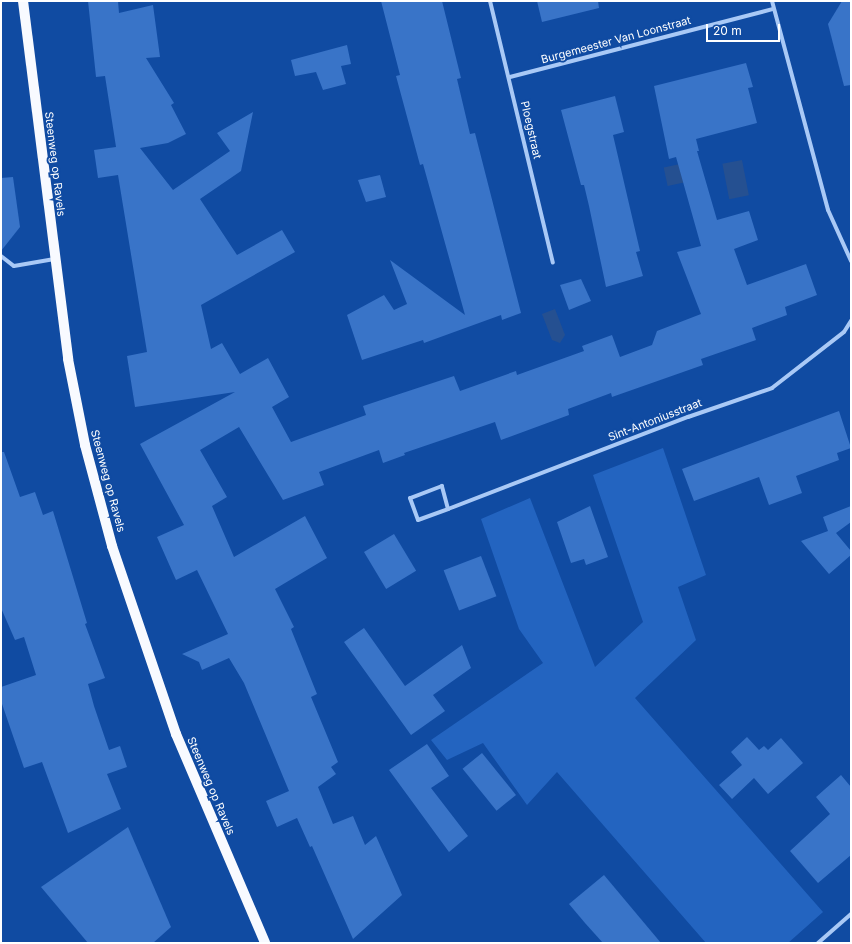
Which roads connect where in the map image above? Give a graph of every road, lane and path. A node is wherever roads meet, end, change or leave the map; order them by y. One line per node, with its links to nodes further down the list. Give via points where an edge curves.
1 (23, 1): 7 (main road, Steenweg op Ravels)
2 (490, 1): 5 (street, Ploegstraat)
3 (772, 1): 4 (street)
4 (774, 9): 5 (street, Burgemeester Van Loonstraat); 8 (street, via 828,210)
5 (510, 77): 9 (street, Ploegstraat)
6 (1, 256): 7 (street, via 14,266)
7 (54, 259): 13 (main road, Steenweg op Ravels, via 68,359 79,414 112,546 176,734)
8 (851, 261)
9 (554, 263)
10 (851, 321): 11 (street, Sint-Antoniusstraat, via 844,332 772,388 688,417)
11 (448, 509): 11 (street, Sint-Antoniusstraat, via 418,520 410,498 442,486)
12 (851, 914): 14 (street)
13 (265, 943)
14 (818, 943)

